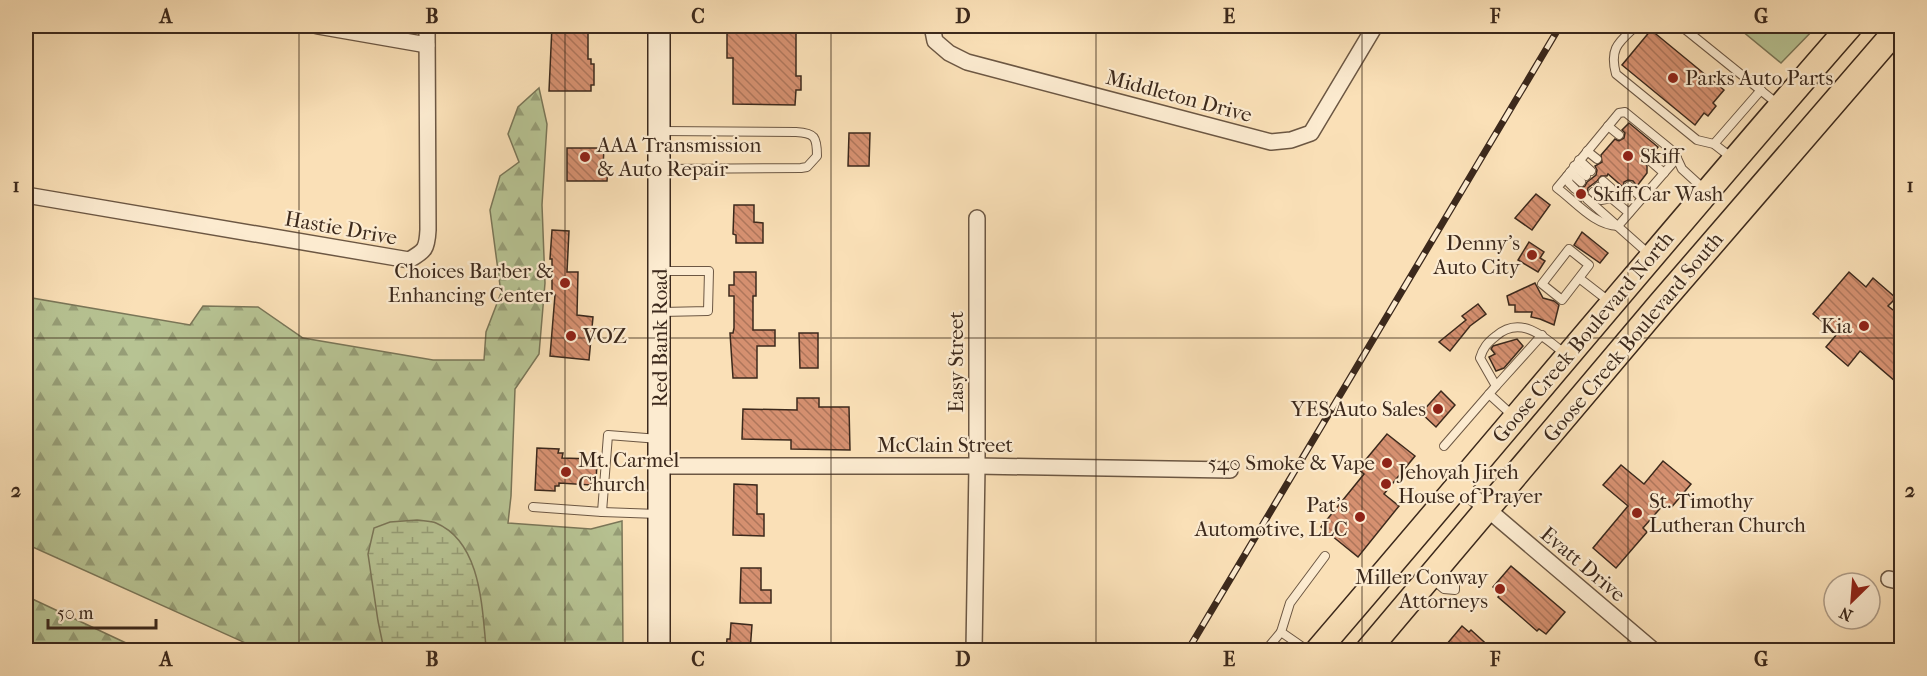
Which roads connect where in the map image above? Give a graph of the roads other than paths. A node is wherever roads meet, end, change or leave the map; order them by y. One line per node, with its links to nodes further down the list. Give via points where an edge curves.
1 (318, 26): 11 (street)
2 (427, 26): 11 (street, Hastie Drive)
3 (611, 26): 10 (lane)
4 (932, 26): 5 (street, Middleton Drive, via 935,41 967,62 1271,142 1311,133)
5 (1376, 26)
6 (1636, 26): 17 (lane, via 1616,45 1612,61 1616,74 1697,140)
7 (1681, 26): 12 (lane)
8 (1850, 26): 13 (highway, Goose Creek Boulevard North)
9 (1900, 26): 52 (highway, Goose Creek Boulevard South)
10 (659, 27): 15 (main road, Red Bank Road)
11 (427, 45): 28 (street, Hastie Drive, via 428,237 423,252 409,260)
12 (1761, 90): 13 (lane); 17 (lane)
13 (1780, 106): 22 (highway, Goose Creek Boulevard North)
14 (1608, 126): 16 (lane); 18 (lane); 19 (lane, via 1618,113 1625,112)
15 (659, 131): 23 (main road, Red Bank Road); 23 (lane, via 805,132 817,141 817,156 801,168)
16 (1618, 135)
17 (1714, 144): 22 (lane)
18 (1587, 151): 20 (lane); 24 (lane)
19 (1677, 158): 25 (lane); 27 (lane, via 1682,169)
20 (1597, 159)
21 (1648, 159): 25 (lane)
22 (1734, 160): 27 (highway, Goose Creek Boulevard North)
23 (659, 169): 36 (main road, Red Bank Road)
24 (1572, 169): 24 (lane, via 1569,183 1583,179); 34 (lane, via 1557,188 1606,225)
25 (1664, 173): 30 (lane)
26 (1629, 186): 30 (lane)
27 (1707, 191): 35 (highway, Goose Creek Boulevard North)
28 (26, 195)
29 (1611, 198): 29 (lane, via 1611,188 1598,187 1601,200); 32 (lane)
30 (1642, 198): 32 (lane)
31 (1587, 199): 34 (lane)
32 (1629, 213): 34 (lane)
33 (977, 218): 48 (street, Easy Street)
34 (1618, 226): 35 (lane)
35 (1651, 256): 38 (highway, Goose Creek Boulevard North)
36 (660, 271): 39 (main road, Red Bank Road); 39 (lane, via 709,271 708,311)
37 (1579, 278): 37 (lane, via 1589,265 1569,249 1542,284 1562,300); 38 (lane)
38 (1611, 303): 41 (highway, Goose Creek Boulevard North)
39 (660, 312): 45 (main road, Red Bank Road)
40 (1542, 335): 41 (lane); 42 (lane); 42 (lane, via 1522,327 1505,328 1484,346 1479,358)
41 (1567, 356): 44 (highway, Goose Creek Boulevard North)
42 (1496, 386): 43 (lane)
43 (1489, 394): 44 (lane); 46 (lane)
44 (1515, 418): 50 (highway, Goose Creek Boulevard North)
45 (660, 439): 47 (main road, Red Bank Road); 53 (lane, via 608,435)
46 (1444, 446)
47 (660, 466): 48 (street, McClain Street); 54 (main road, Red Bank Road)
48 (977, 466): 49 (street, McClain Street); 58 (street, Easy Street)
49 (1230, 470)
50 (1459, 485): 52 (street, Evatt Drive); 61 (highway, Goose Creek Boulevard North)
51 (532, 507): 53 (lane)
52 (1487, 510): 62 (highway, Goose Creek Boulevard South); 63 (street, Evatt Drive)
53 (602, 512): 54 (lane)
54 (660, 514): 57 (main road, Red Bank Road)
55 (1325, 556): 56 (lane, via 1290,603)
56 (1281, 632): 59 (lane); 60 (lane)
57 (659, 651)
58 (974, 651)
59 (1266, 651)
60 (1308, 651)
61 (1318, 651)
62 (1368, 651)
63 (1653, 651)

